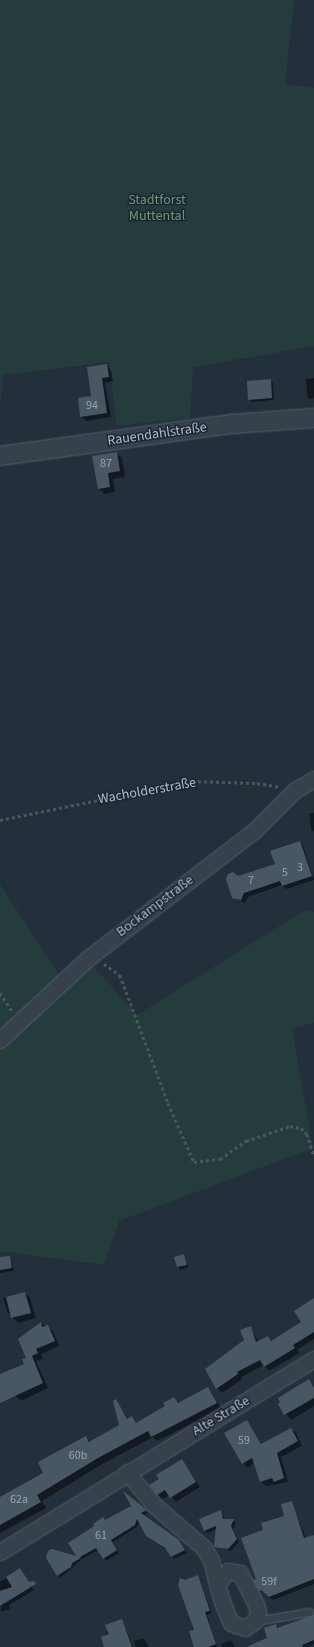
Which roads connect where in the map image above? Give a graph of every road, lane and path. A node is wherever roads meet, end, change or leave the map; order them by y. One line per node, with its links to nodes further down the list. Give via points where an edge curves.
1 (314, 418): 2 (street, Rauendahlstraße, via 232,424)
2 (0, 456)
3 (307, 785): 4 (path, Wacholderstraße, via 192,781); 5 (street, Bockampstraße, via 254,831)
4 (0, 820)
5 (92, 954): 7 (street, Bockampstraße); 9 (path, via 120,975 168,1103 194,1162 220,1159 246,1141 290,1126 301,1128 307,1134)
6 (0, 993): 7 (path)
7 (21, 1023): 8 (street, Bockampstraße)
8 (0, 1040)
9 (314, 1155)
10 (314, 1359): 11 (street, Alte Straße)
11 (127, 1472): 12 (street, Alte Straße); 13 (street, via 154,1505 204,1548 212,1560)
12 (0, 1552)
13 (217, 1584): 15 (street, via 231,1623 245,1628); 15 (street, via 228,1571 240,1573 256,1605 258,1612)
14 (309, 1612): 15 (lane)
15 (255, 1621)

